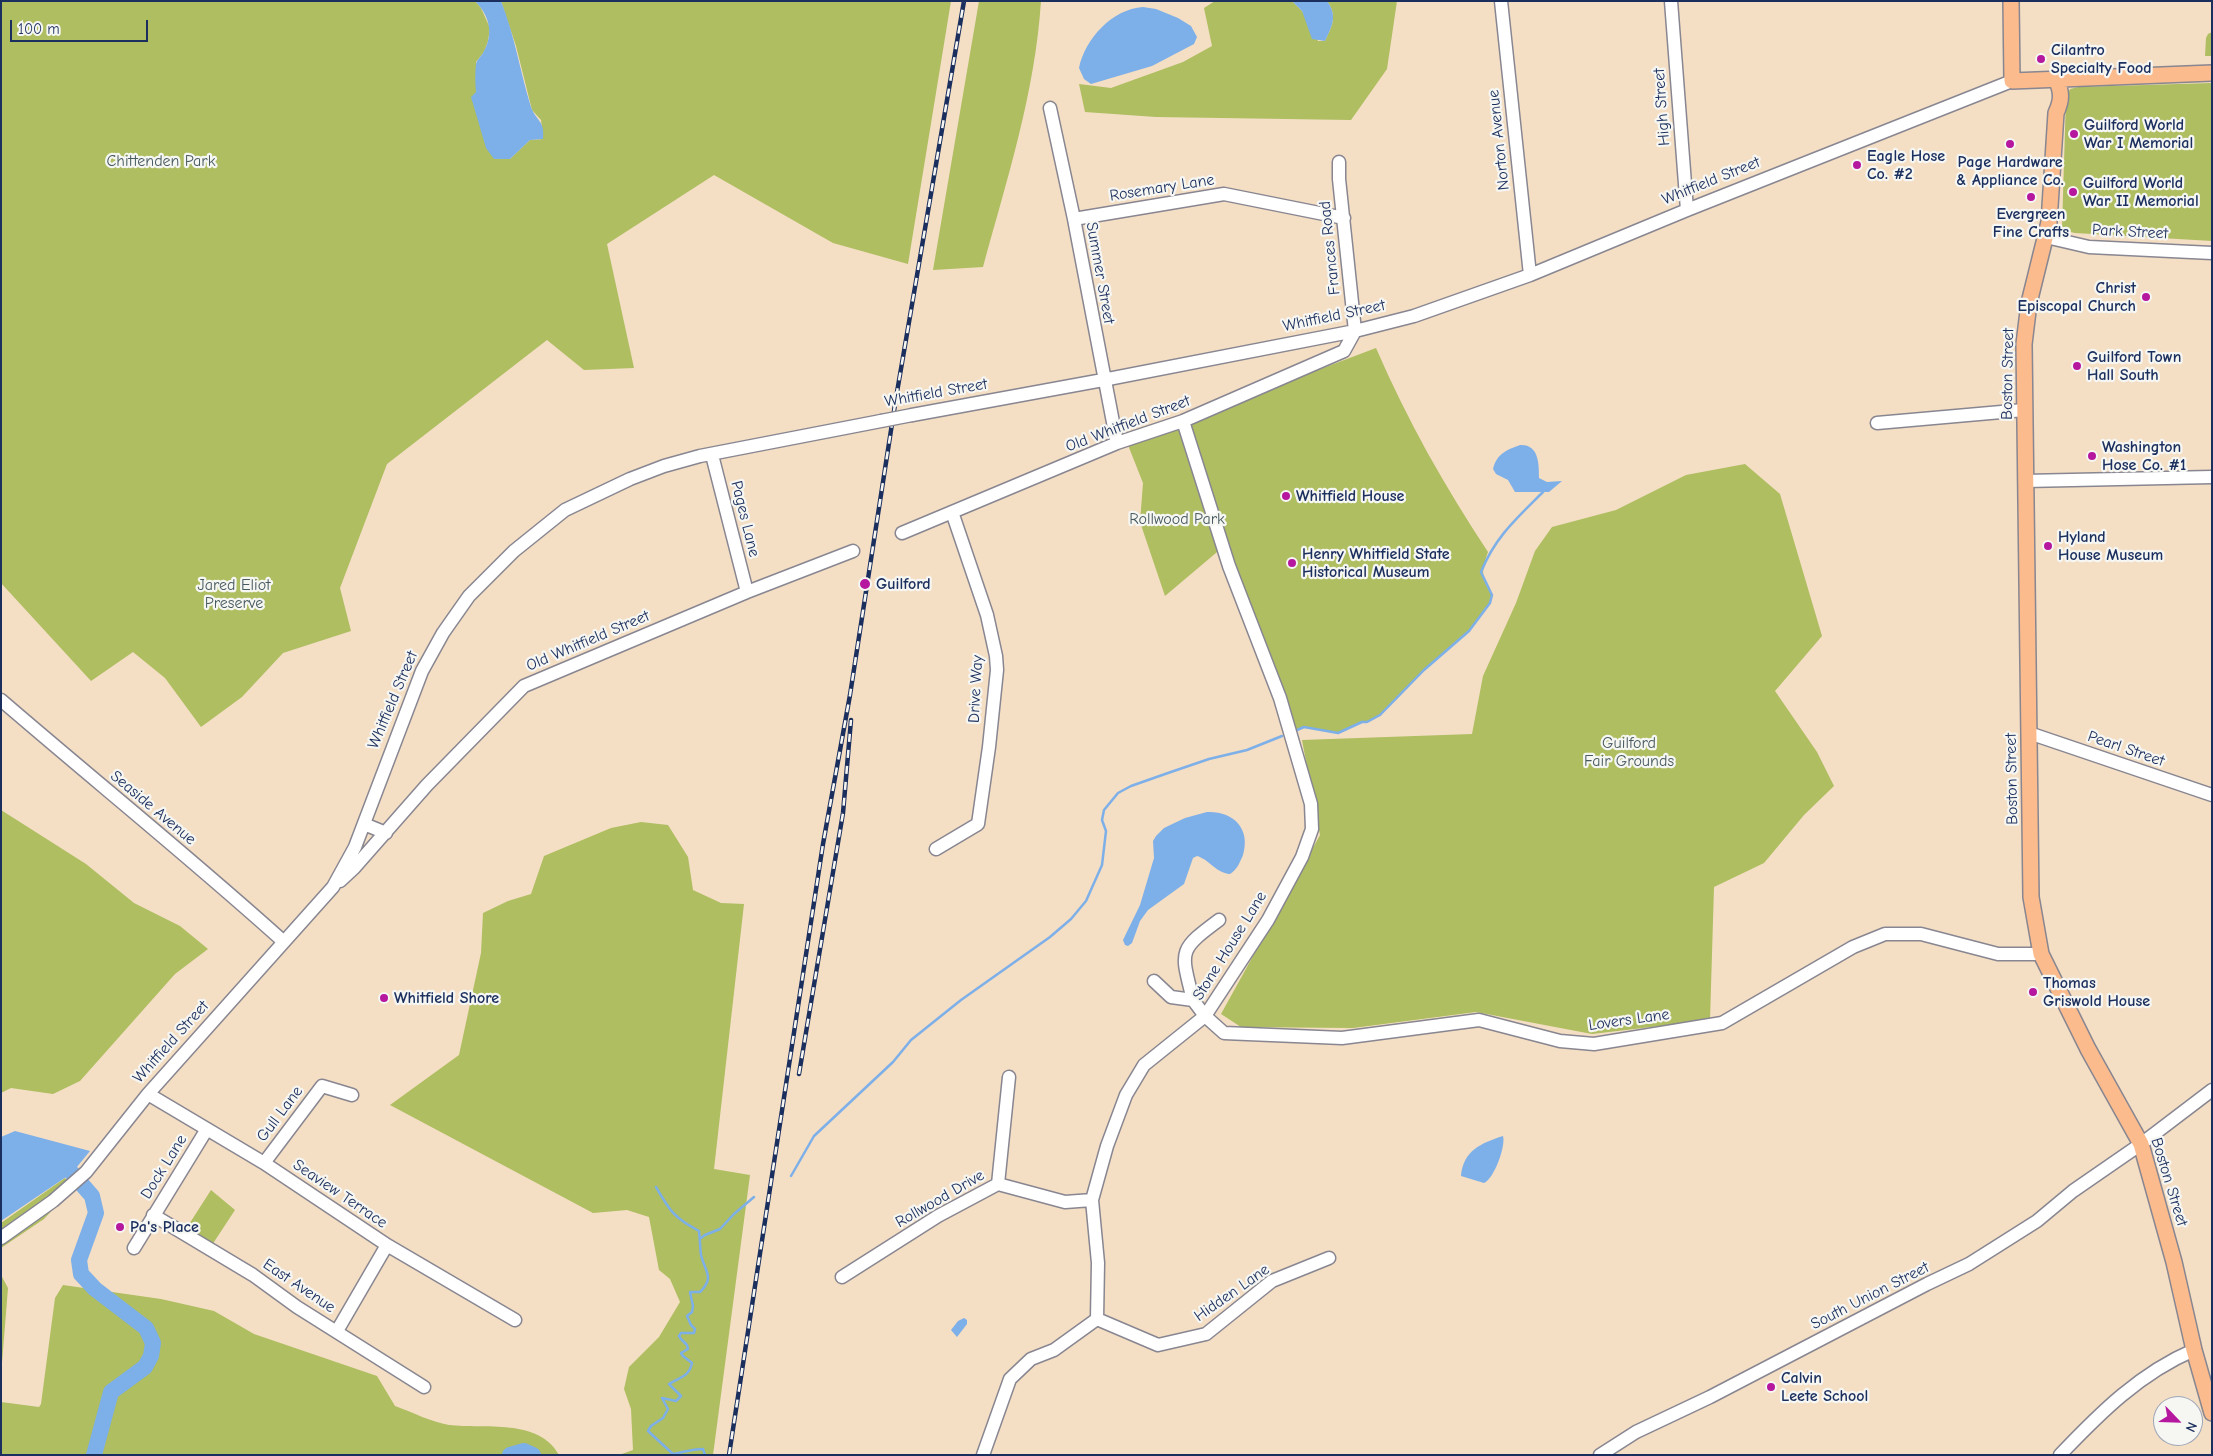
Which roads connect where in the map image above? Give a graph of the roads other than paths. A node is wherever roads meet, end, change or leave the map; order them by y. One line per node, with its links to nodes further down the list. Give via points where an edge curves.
1 (1501, 1): 14 (street, Norton Avenue)
2 (1671, 1): 9 (street, High Street)
3 (2011, 1): 6 (main road)
4 (2212, 73): 5 (main road, Whitfield Street)
5 (2056, 79): 6 (main road, Whitfield Street); 12 (main road, Boston Street, via 2050,103 2056,113)
6 (2012, 81): 9 (street, Whitfield Street)
7 (1050, 108): 10 (street, Summer Street)
8 (1339, 162): 11 (street, Frances Road)
9 (1687, 210): 14 (street, Whitfield Street)
10 (1074, 218): 11 (street, Rosemary Lane, via 1224,194); 16 (street, Summer Street)
11 (1344, 218): 15 (street, Frances Road)
12 (2046, 238): 13 (street, Park Street, via 2089,247); 17 (main road, Boston Street, via 2025,325)
13 (2212, 253)
14 (1530, 275): 15 (street, Whitfield Street, via 1414,316)
15 (1356, 331): 16 (street, Whitfield Street); 18 (street, Old Whitfield Street, via 1344,350 1334,356)
16 (1104, 380): 20 (street, Summer Street); 21 (street, Whitfield Street, bridge)
17 (2024, 410): 19 (street); 23 (main road, Boston Street)
18 (1183, 421): 20 (street, Old Whitfield Street); 40 (street, Stone House Lane, via 1229,566 1280,698 1311,804 1312,829 1302,857 1268,920)
19 (1877, 423)
20 (1117, 444): 24 (street, Old Whitfield Street)
21 (712, 455): 27 (street, Pages Lane); 31 (street, Whitfield Street, via 664,466 565,510 514,551 469,596 422,671)
22 (2212, 477): 23 (street)
23 (2025, 481): 29 (main road, Boston Street)
24 (952, 512): 25 (street, Old Whitfield Street); 33 (street, Drive Way, via 987,616 996,670 978,824)
25 (902, 533)
26 (854, 551): 27 (street, Old Whitfield Street)
27 (747, 592): 32 (street, Old Whitfield Street, via 524,686 427,784)
28 (1, 700): 36 (street, Seaside Avenue)
29 (2029, 733): 30 (street, Pearl Street); 37 (main road, Boston Street, via 2031,897)
30 (2212, 796)
31 (364, 824): 32 (street); 34 (street, Whitfield Street)
32 (386, 833): 34 (street, Old Whitfield Street)
33 (936, 849)
34 (333, 887): 36 (street, Whitfield Street)
35 (1219, 920): 39 (street, via 1187,948 1185,968)
36 (284, 942): 43 (street, Whitfield Street)
37 (2041, 954): 40 (street, Lovers Lane, via 1998,954 1920,934 1885,934 1852,946 1722,1023 1594,1044 1560,1041 1479,1020 1342,1038 1224,1033); 46 (main road, Boston Street)
38 (1154, 981): 39 (street, via 1171,997)
39 (1193, 1000): 40 (street, Lovers Lane)
40 (1205, 1016): 49 (street, Stone House Lane, via 1144,1065 1126,1095 1106,1146)
41 (1009, 1077): 48 (street)
42 (2212, 1090): 46 (street, South Union Street)
43 (148, 1094): 45 (street, Seaview Terrace); 51 (street, Whitfield Street, via 86,1172)
44 (352, 1095): 47 (street, Gull Lane, via 322,1086)
45 (207, 1129): 47 (street, Seaview Terrace); 50 (street, Dock Lane)
46 (2141, 1144): 59 (main road, Boston Street, via 2174,1262); 63 (street, South Union Street, via 2073,1191 2037,1221 1969,1264 1636,1432)
47 (264, 1163): 52 (street, Seaview Terrace)
48 (998, 1184): 49 (street, Rollwood Drive, via 1065,1202); 55 (street, Rollwood Drive, via 938,1216)
49 (1092, 1200): 56 (street, Stone House Lane, via 1098,1264)
50 (154, 1215): 53 (street, Dock Lane); 58 (street, East Avenue)
51 (1, 1238)
52 (388, 1245): 57 (street, Seaview Terrace); 58 (street)
53 (134, 1248)
54 (1328, 1258): 56 (street, Hidden Lane, via 1272,1281 1206,1334 1158,1345)
55 (842, 1277)
56 (1097, 1319): 62 (street, via 1054,1350 1031,1359 1010,1379)
57 (514, 1320)
58 (338, 1331): 60 (street, East Avenue)
59 (2194, 1350): 61 (main road, Boston Street); 64 (street, via 2136,1383 2099,1413)
60 (424, 1387)
61 (2212, 1413)
62 (983, 1455)
63 (1600, 1455)
64 (2060, 1455)

